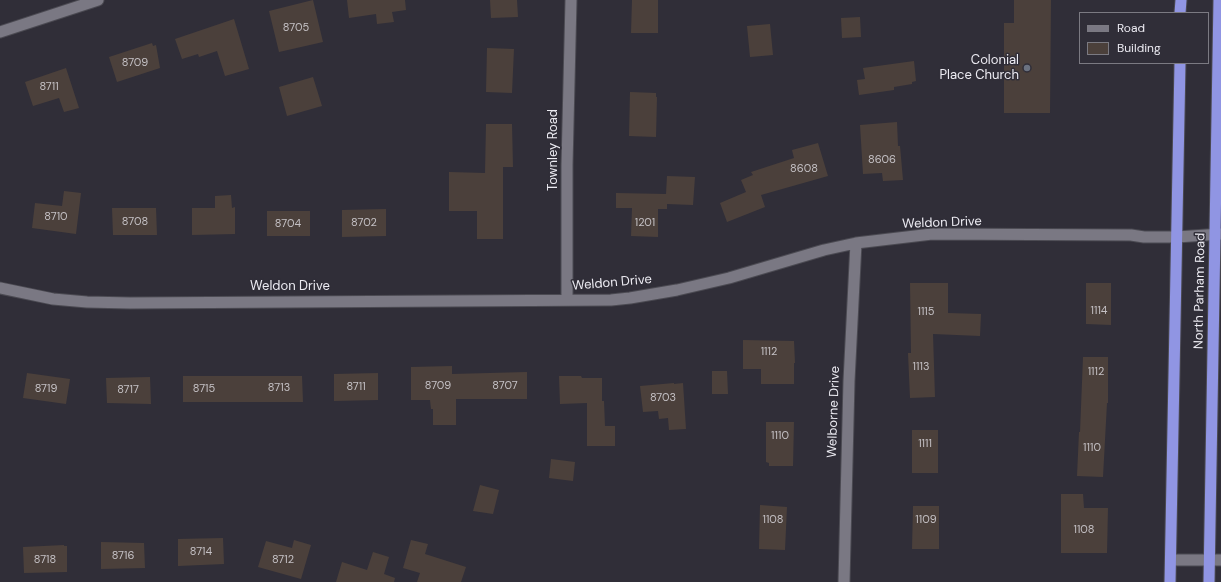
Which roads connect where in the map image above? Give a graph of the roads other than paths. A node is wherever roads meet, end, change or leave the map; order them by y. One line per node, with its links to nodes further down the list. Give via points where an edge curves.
1 (98, 0): 6 (street)
2 (571, 0): 12 (street, Townley Road)
3 (1181, 0): 5 (highway)
4 (1219, 0): 8 (highway, North Parham Road)
5 (1180, 12)
6 (0, 32)
7 (1180, 64): 9 (highway, North Parham Road)
8 (1218, 234): 9 (street, Weldon Drive); 14 (highway, North Parham Road)
9 (1177, 238): 10 (street, Weldon Drive, via 1131,235 932,234); 13 (highway, North Parham Road)
10 (856, 243): 12 (street, Weldon Drive, via 677,290 624,298); 16 (street, Welborne Drive, via 849,380)
11 (0, 288): 12 (street, Weldon Drive, via 53,299 94,302)
12 (567, 300)
13 (1171, 560): 14 (street); 17 (highway, North Parham Road)
14 (1209, 560): 15 (street); 18 (highway, North Parham Road)
15 (1221, 560)
16 (844, 582)
17 (1170, 582)
18 (1209, 582)

